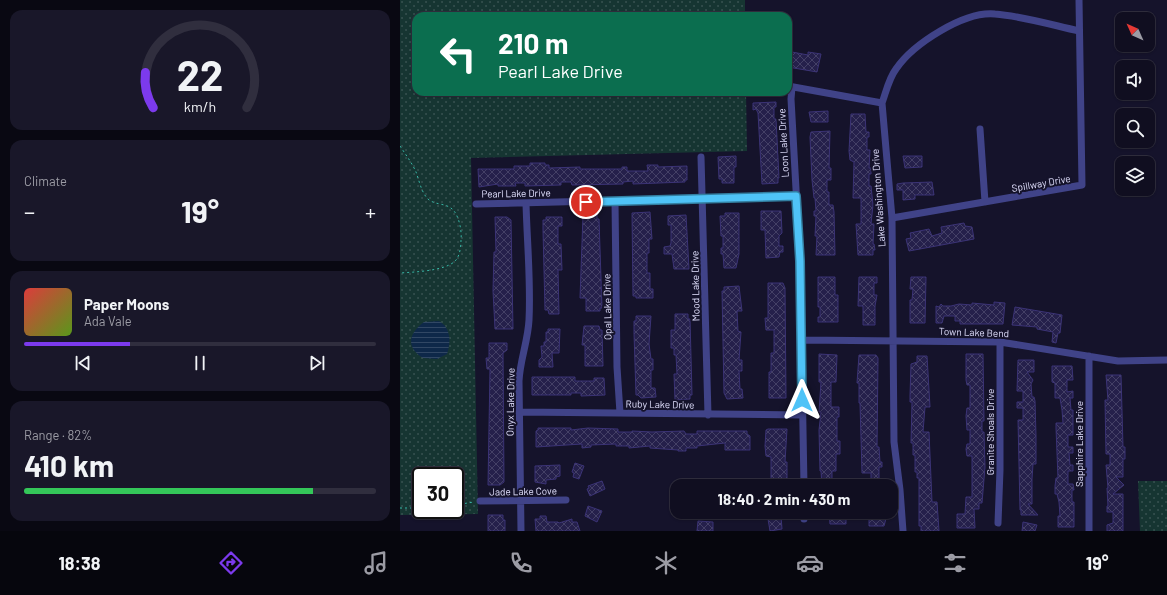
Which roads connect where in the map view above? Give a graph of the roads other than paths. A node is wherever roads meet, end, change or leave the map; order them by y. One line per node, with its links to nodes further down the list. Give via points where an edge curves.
1 (1079, 0): 2 (street, Spillway Drive)
2 (1079, 31): 5 (street, Lake Washington Drive, via 994,14 969,17 914,50 896,69); 11 (street, Spillway Drive, via 1082,186)
3 (792, 86): 5 (street)
4 (791, 96): 8 (street, Loon Lake Drive)
5 (882, 103): 14 (street, Lake Washington Drive)
6 (980, 129): 11 (street)
7 (701, 157): 9 (street, Mood Lake Drive)
8 (796, 196): 9 (street, Pearl Lake Drive); 15 (street, Loon Lake Drive)
9 (703, 200): 10 (street, Pearl Lake Drive); 22 (street, Mood Lake Drive)
10 (616, 201): 12 (street, Pearl Lake Drive); 21 (street, Opal Lake Drive, via 617,367)
11 (985, 202): 14 (street, Spillway Drive)
12 (526, 203): 13 (street, Pearl Lake Drive); 20 (street, Onyx Lake Drive, via 529,320 520,367)
13 (476, 204)
14 (892, 218): 16 (street, Lake Washington Drive)
15 (802, 340): 16 (street, Town Lake Bend); 23 (street, Loon Lake Drive)
16 (893, 340): 17 (street, Town Lake Bend); 30 (street, Lake Washington Drive, via 894,442)
17 (1000, 342): 18 (street, Town Lake Bend); 28 (street, Granite Shoals Drive)
18 (1089, 356): 19 (street, Town Lake Bend, via 1118,361); 31 (street, Sapphire Lake Drive)
19 (1167, 360)
20 (519, 412): 21 (street, Ruby Lake Drive); 27 (street, Onyx Lake Drive)
21 (620, 413): 22 (street, Ruby Lake Drive)
22 (708, 414): 23 (street, Ruby Lake Drive)
23 (802, 415): 24 (street, Loon Lake Drive)
24 (804, 479)
25 (566, 500): 27 (street, Jade Lake Cove)
26 (480, 501): 27 (street, Jade Lake Cove)
27 (521, 501): 29 (street, Onyx Lake Drive)
28 (998, 523)
29 (521, 531)
30 (903, 531)
31 (1089, 531)

